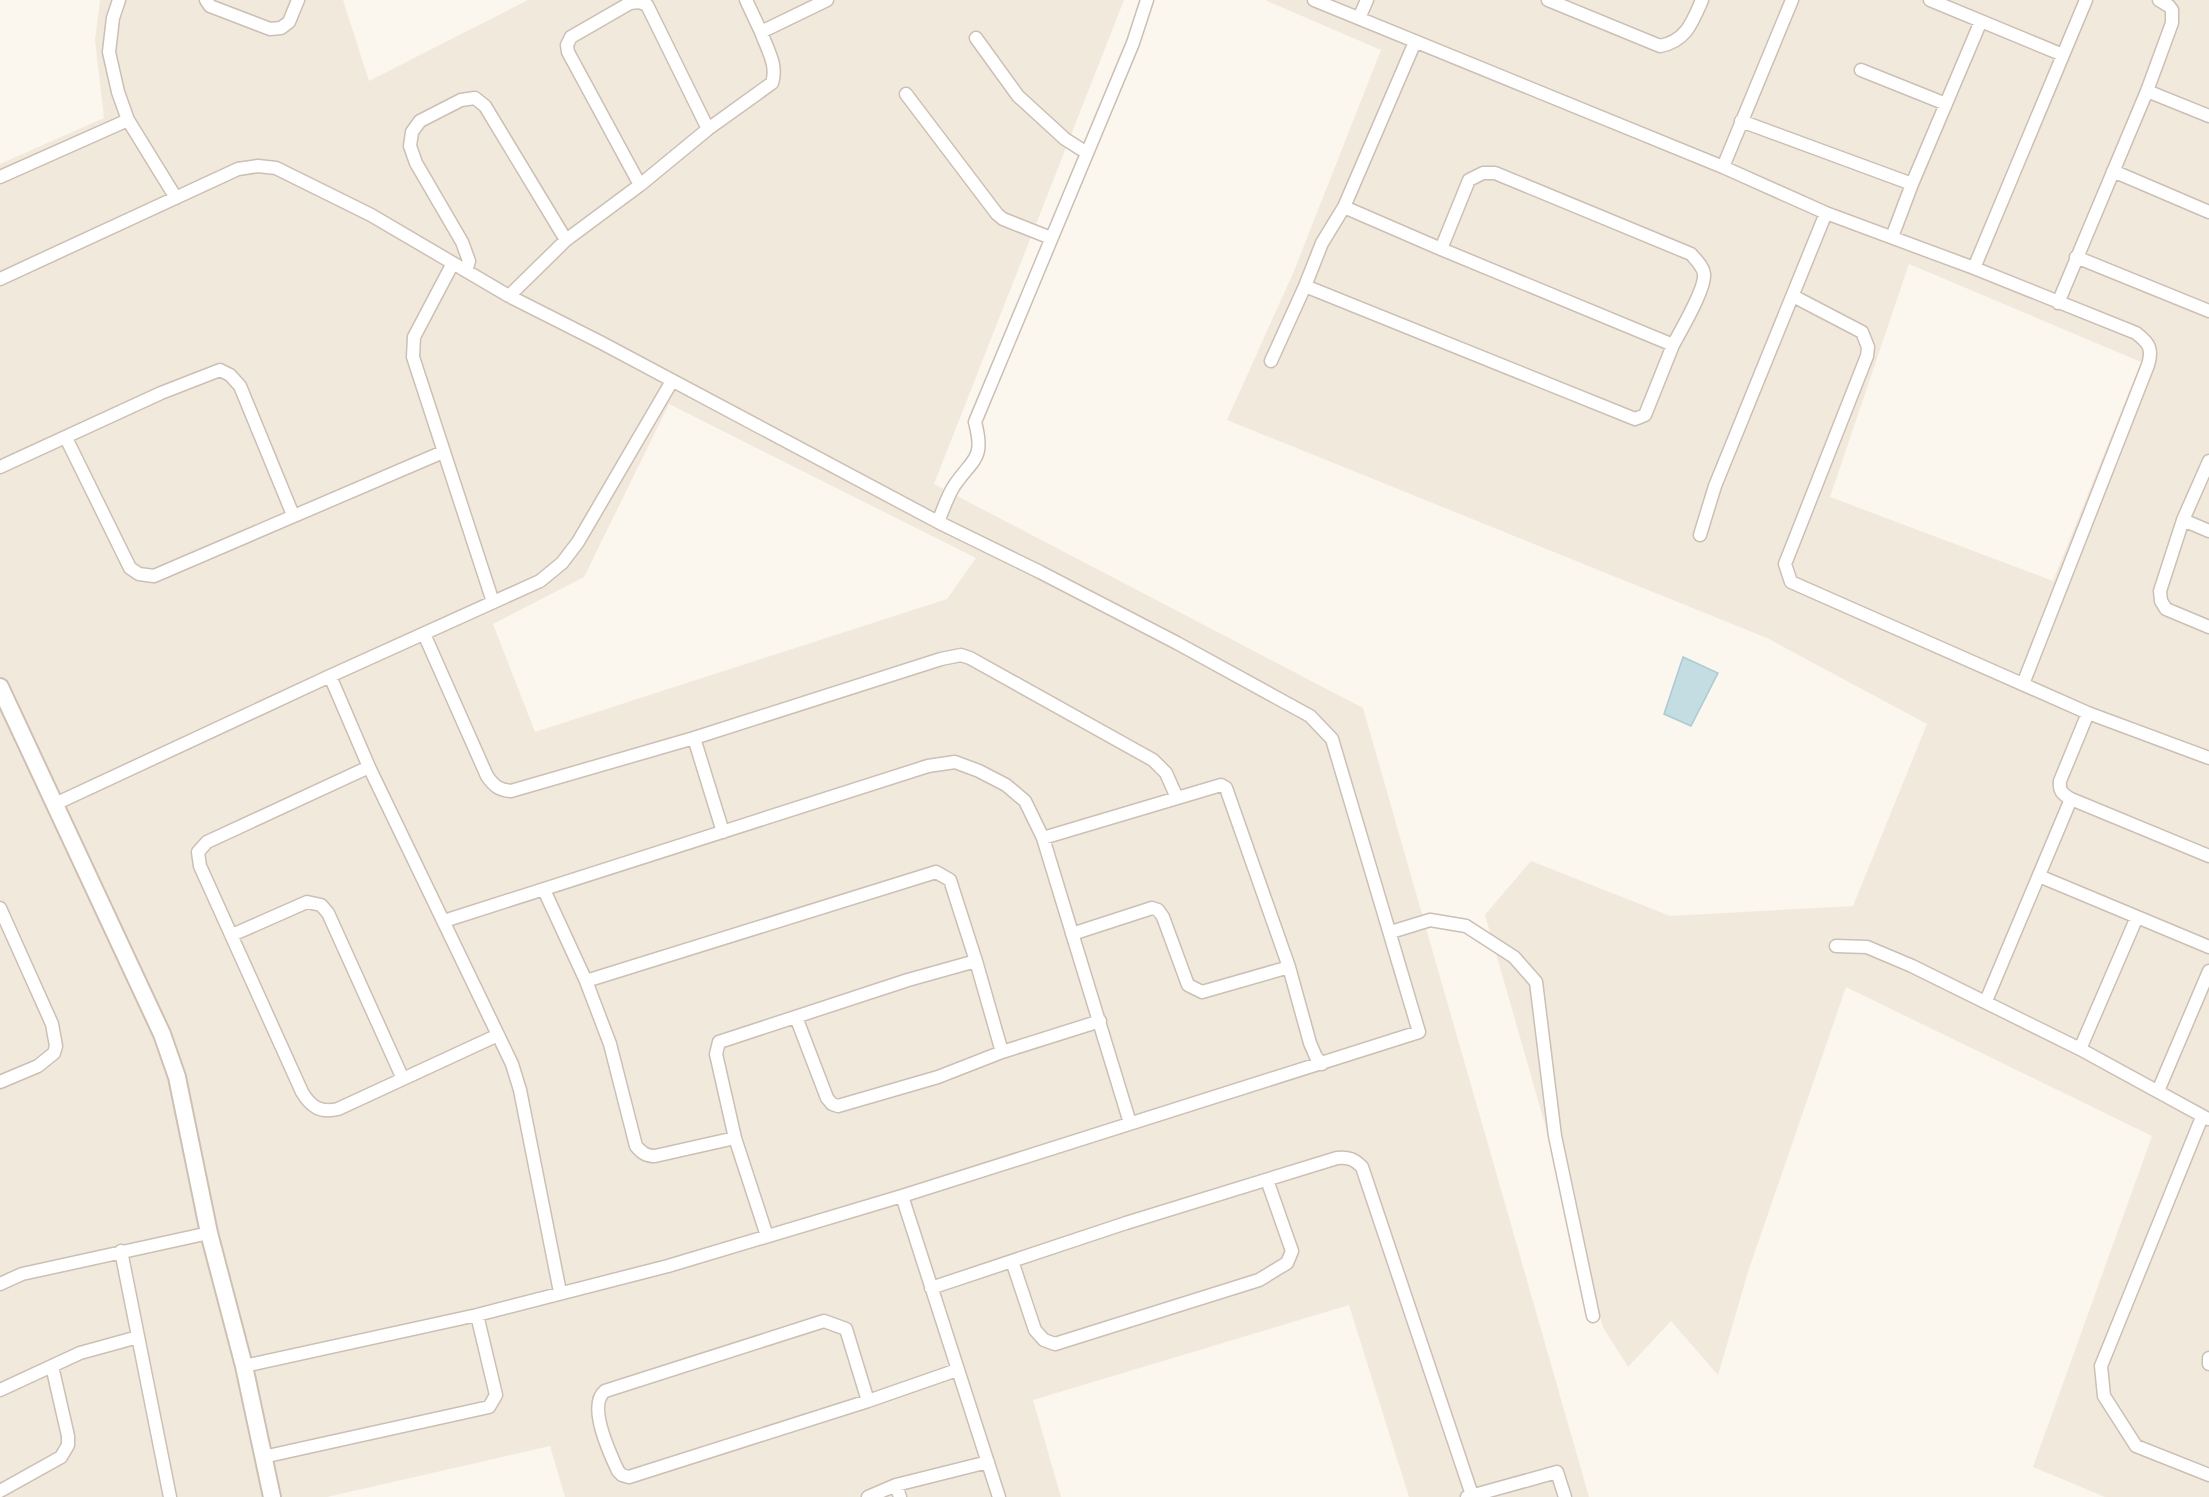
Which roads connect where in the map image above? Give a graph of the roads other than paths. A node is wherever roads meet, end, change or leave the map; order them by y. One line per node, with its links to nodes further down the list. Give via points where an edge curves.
1 (119, 0): 26 (street, via 109,52)
2 (206, 0): 3 (street, via 210,6 270,29 289,22)
3 (298, 0)
4 (746, 0): 17 (street)
5 (827, 0): 17 (street)
6 (1148, 0): 29 (street)
7 (1314, 0): 15 (street)
8 (1367, 0): 15 (street)
9 (1548, 0): 10 (street, via 1660,46 1680,39)
10 (1701, 0)
11 (1792, 0): 27 (street)
12 (1930, 0): 16 (street)
13 (2086, 0): 20 (street)
14 (2159, 0): 22 (street, via 2172,10 2172,23)
15 (1359, 18): 19 (street)
16 (1980, 21): 20 (street); 24 (street)
17 (761, 32): 28 (street, via 774,66 772,83)
18 (976, 38): 29 (street, via 1018,96 1065,139)
19 (1415, 42): 30 (street); 36 (street)
20 (2062, 55): 45 (street)
21 (1861, 70): 24 (street)
22 (2146, 91): 25 (street); 31 (street)
23 (906, 94): 40 (street, via 997,214)
24 (1946, 104): 33 (street)
25 (2209, 116)
26 (128, 120): 32 (street); 35 (street)
27 (1742, 121): 30 (street); 33 (street)
28 (708, 129): 34 (street); 34 (street, via 647,5 630,3 571,37 568,52)
29 (1087, 153): 40 (street)
30 (1723, 168): 38 (street)
31 (2113, 171): 37 (street); 43 (street)
32 (0, 177)
33 (1912, 183): 39 (street)
34 (640, 185): 41 (street)
35 (176, 198): 44 (street, via 238,170 276,168 371,215); 47 (street)
36 (1344, 207): 42 (street); 48 (street, via 1322,243)
37 (2209, 212)
38 (1826, 213): 39 (street); 50 (street)
39 (1892, 237): 45 (street)
40 (1051, 238): 62 (street, via 975,422 979,454 953,488)
41 (566, 240): 46 (street, via 485,106 476,98 461,100 420,122 412,132 410,146 462,242 469,261); 49 (street)
42 (1441, 249): 53 (street); 53 (street, via 1469,180 1483,173 1495,173 1691,254 1704,275 1702,287)
43 (2076, 257): 51 (street); 52 (street)
44 (453, 263): 46 (street); 57 (street, via 414,337 413,357)
45 (1974, 268): 51 (street)
46 (466, 271): 49 (street)
47 (0, 279)
48 (1305, 286): 53 (street, via 1635,419 1645,415); 54 (street)
49 (509, 296): 55 (street)
50 (1793, 296): 64 (street, via 1719,476); 69 (street, via 1862,332 1869,347 1785,564 1791,582)
51 (2058, 303): 69 (street, via 2136,333 2146,341 2152,355)
52 (2209, 311)
53 (1674, 345)
54 (1271, 361)
55 (672, 381): 62 (street); 65 (street, via 562,563 540,581)
56 (66, 438): 59 (street); 60 (street, via 130,568 140,574 154,576); 60 (street, via 220,370 240,386)
57 (443, 452): 60 (street); 65 (street)
58 (2209, 461): 61 (street)
59 (0, 467)
60 (293, 515)
61 (2183, 520): 63 (street); 66 (street, via 2160,591 2161,601 2166,609)
62 (938, 522): 86 (street, via 1052,578 1310,716 1332,739)
63 (2209, 531)
64 (1700, 535)
65 (494, 602): 67 (street)
66 (2209, 627)
67 (424, 634): 68 (street); 72 (street, via 487,776 503,790 511,791)
68 (330, 676): 74 (street); 77 (street)
69 (2023, 684): 71 (street)
70 (0, 687): 77 (street)
71 (2088, 713): 73 (street); 76 (street, via 2060,781 2062,794)
72 (694, 738): 75 (street, via 961,655 1153,760 1166,773); 78 (street)
73 (2209, 758)
74 (369, 767): 85 (street); 88 (street, via 201,847 200,866)
75 (1177, 798): 79 (street); 92 (street, via 1221,785 1226,789)
76 (2071, 799): 80 (street); 81 (street)
77 (55, 804): 110 (street, via 168,1049)
78 (723, 832): 79 (street, via 928,766 956,762 1018,794); 82 (street)
79 (1043, 838): 87 (street)
80 (2209, 856)
81 (2039, 876): 84 (street); 95 (street)
82 (544, 890): 85 (street); 94 (street)
83 (0, 908): 103 (street, via 52,1024 57,1046 38,1066)
84 (2137, 917): 90 (street); 99 (street)
85 (444, 921): 98 (street)
86 (1391, 932): 101 (street, via 1419,1032); 118 (street, via 1430,920 1466,926 1514,957 1536,982 1555,1136)
87 (1072, 934): 92 (street, via 1152,908 1163,917 1188,985 1195,989 1202,992); 97 (street)
88 (232, 935): 102 (street, via 302,1092 315,1107 338,1109); 102 (street, via 307,902 321,905)
89 (1836, 945): 95 (street, via 1867,947)
90 (2209, 947)
91 (976, 961): 94 (street, via 950,880 936,872); 96 (street); 100 (street)
92 (1288, 967): 101 (street, via 1310,1043)
93 (2209, 971): 104 (street)
94 (586, 981): 107 (street, via 610,1044 636,1146 642,1153 655,1156)
95 (1986, 1001): 99 (street)
96 (796, 1017): 100 (street, via 827,1098 838,1106 938,1077); 107 (street, via 719,1042 716,1054)
97 (1100, 1021): 100 (street); 106 (street)
98 (498, 1035): 102 (street); 116 (street, via 520,1090)
99 (2080, 1049): 104 (street)
100 (1002, 1052)
101 (1322, 1064): 106 (street)
102 (403, 1079)
103 (0, 1082)
104 (2158, 1090): 105 (street)
105 (2206, 1119): 129 (street, via 2101,1366 2104,1396 2136,1446)
106 (1130, 1123): 109 (street)
107 (735, 1138): 111 (street)
108 (1267, 1180): 113 (street); 113 (street, via 1292,1251 1287,1263 1259,1280 1055,1344 1044,1340 1035,1330); 132 (street, via 1337,1158 1347,1157 1362,1167)
109 (902, 1196): 111 (street); 115 (street)
110 (209, 1233): 112 (street); 123 (street)
111 (767, 1236): 116 (street, via 668,1266)
112 (121, 1251): 114 (street, via 22,1274); 119 (street)
113 (1012, 1262): 115 (street)
114 (0, 1284)
115 (931, 1287): 124 (street)
116 (560, 1292): 117 (street)
117 (477, 1315): 123 (street); 127 (street, via 496,1395 489,1407)
118 (1593, 1316)
119 (138, 1337): 122 (street, via 91,1349); 133 (street)
120 (2209, 1358): 121 (street)
121 (2209, 1364)
122 (52, 1366): 125 (street); 130 (street, via 68,1445 61,1457)
123 (244, 1366): 127 (street)
124 (957, 1370): 126 (street); 128 (street)
125 (0, 1390)
126 (868, 1401): 126 (street, via 629,1477 618,1471 604,1438 597,1402 604,1391 824,1321 846,1329)
127 (263, 1457): 134 (street)
128 (988, 1462): 131 (street); 136 (street)
129 (2209, 1475)
130 (0, 1491)
131 (898, 1491): 135 (street)
132 (1469, 1496): 137 (street, via 1557,1472)
133 (170, 1497)
134 (272, 1497)
135 (868, 1497)
136 (999, 1497)
137 (1565, 1497)

